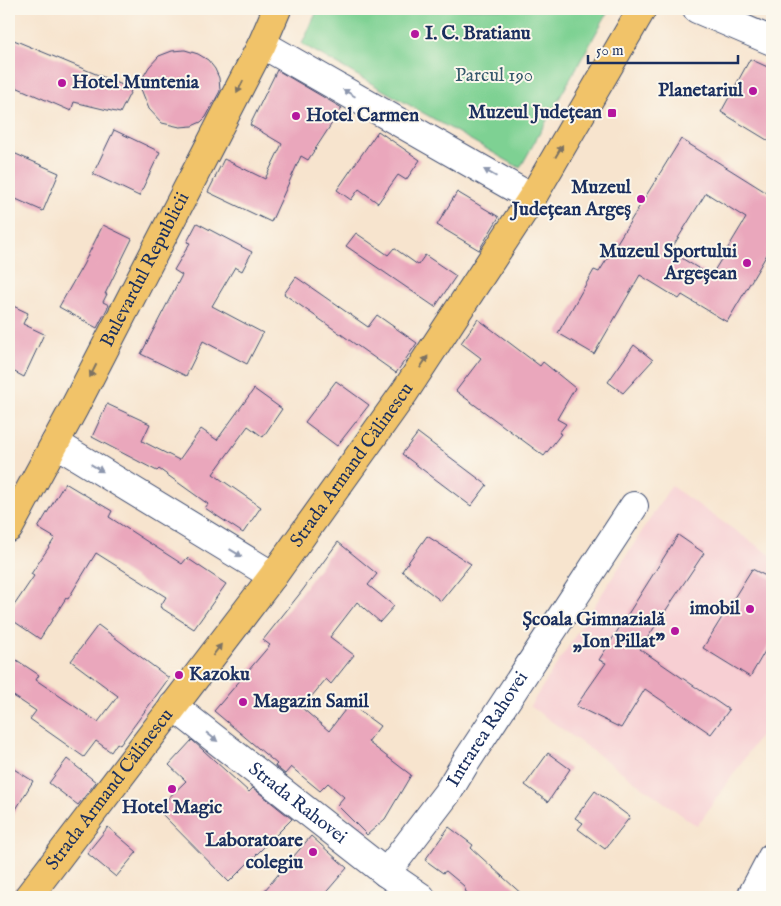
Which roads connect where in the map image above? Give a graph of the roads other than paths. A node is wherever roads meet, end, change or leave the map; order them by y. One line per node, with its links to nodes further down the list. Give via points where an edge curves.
1 (278, 9): 5 (main road, Bulevardul Republicii)
2 (642, 9): 6 (main road, Strada Armand Călinescu, one-way to 2)
3 (697, 9): 4 (street)
4 (772, 41)
5 (262, 44): 6 (street, one-way to 5); 7 (main road, Bulevardul Republicii, one-way to 7)
6 (532, 198): 10 (main road, Strada Armand Călinescu, one-way to 6, via 404,393)
7 (55, 443): 9 (main road, Bulevardul Republicii); 10 (street, one-way to 10)
8 (634, 506): 12 (street, Intrarea Rahovei, via 448,792)
9 (9, 528)
10 (273, 576): 11 (main road, Strada Armand Călinescu, one-way to 10)
11 (173, 706): 12 (street, Strada Rahovei, one-way to 12); 13 (main road, Strada Armand Călinescu)
12 (386, 873): 14 (street, Strada Rahovei)
13 (28, 897)
14 (421, 897)

